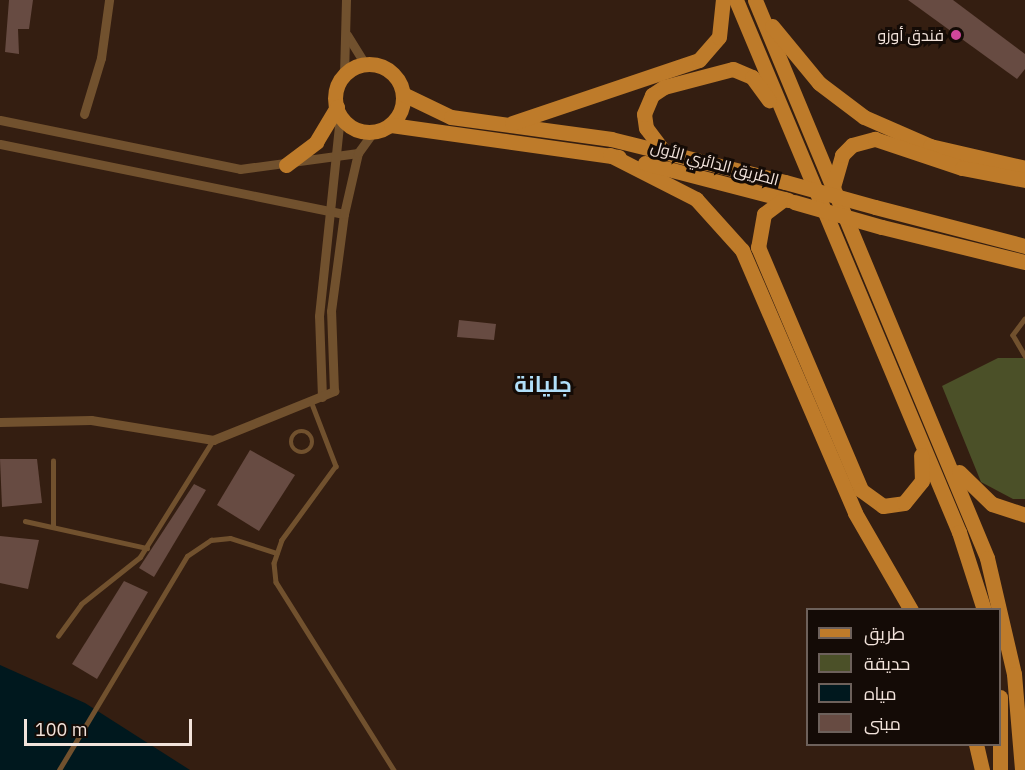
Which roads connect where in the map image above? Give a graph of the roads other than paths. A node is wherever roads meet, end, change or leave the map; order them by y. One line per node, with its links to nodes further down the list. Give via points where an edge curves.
1 (109, 0): 11 (street, via 101,58)
2 (346, 0): 6 (street)
3 (723, 0): 14 (main road, via 719,37 699,60)
4 (736, 0): 15 (main road)
5 (755, 2): 23 (main road, via 806,69 864,117 930,147); 25 (main road)
6 (347, 35): 7 (street); 8 (street)
7 (366, 65): 8 (main road); 9 (main road, via 391,72)
8 (344, 76): 10 (main road)
9 (403, 94): 13 (main road); 14 (main road, via 451,117)
10 (338, 112): 16 (main road, via 354,129); 21 (street); 22 (main road, via 316,142)
11 (84, 114)
12 (0, 120): 22 (street, via 224,167)
13 (391, 124): 16 (main road); 20 (main road, الطريق الدائري الأول)
14 (506, 125): 18 (main road)
15 (788, 125): 18 (main road, via 752,77 720,70 663,87 648,101 646,128); 39 (main road)
16 (373, 132): 19 (street)
17 (0, 144): 27 (street)
18 (662, 149): 29 (main road, bridge)
19 (358, 153): 21 (street); 28 (street)
20 (610, 155): 26 (main road, الطريق الدائري الأول); 47 (main road, via 689,194 741,250 855,513)
21 (337, 156): 22 (street); 27 (street)
22 (286, 165)
23 (1025, 168)
24 (1025, 180): 25 (main road, via 962,168 868,139 842,155)
25 (833, 190): 40 (main road)
26 (789, 201): 30 (main road, الطريق الدائري الأول, bridge); 39 (main road, via 764,214 758,247 865,496 891,507 910,499 922,481)
27 (331, 212): 28 (street); 33 (street, via 319,316)
28 (344, 214): 33 (street, via 331,311 334,391)
29 (1025, 246)
30 (1025, 262)
31 (1025, 319): 32 (lane, via 1013,335)
32 (1025, 356)
33 (322, 397): 34 (street)
34 (311, 401): 36 (lane); 38 (street)
35 (0, 422): 38 (street, via 91,420)
36 (322, 427): 37 (lane); 46 (lane, via 336,455 334,470)
37 (310, 435): 37 (lane, via 296,434 295,450 310,450)
38 (213, 440): 45 (lane)
39 (921, 446): 48 (main road)
40 (950, 460): 42 (main road, via 984,498); 49 (main road, via 987,558)
41 (53, 461): 44 (lane)
42 (1025, 515)
43 (25, 521): 44 (lane)
44 (53, 527): 45 (lane)
45 (147, 548): 51 (lane, via 81,604)
46 (277, 553): 54 (lane, via 230,538 211,540 187,556); 55 (lane, via 279,591)
47 (910, 608)
48 (984, 608)
49 (1000, 608)
50 (1001, 611): 58 (main road)
51 (58, 636)
52 (976, 746): 56 (main road)
53 (1000, 746): 57 (main road)
54 (59, 770)
55 (394, 770)
56 (982, 770)
57 (1000, 770)
58 (1024, 770)

